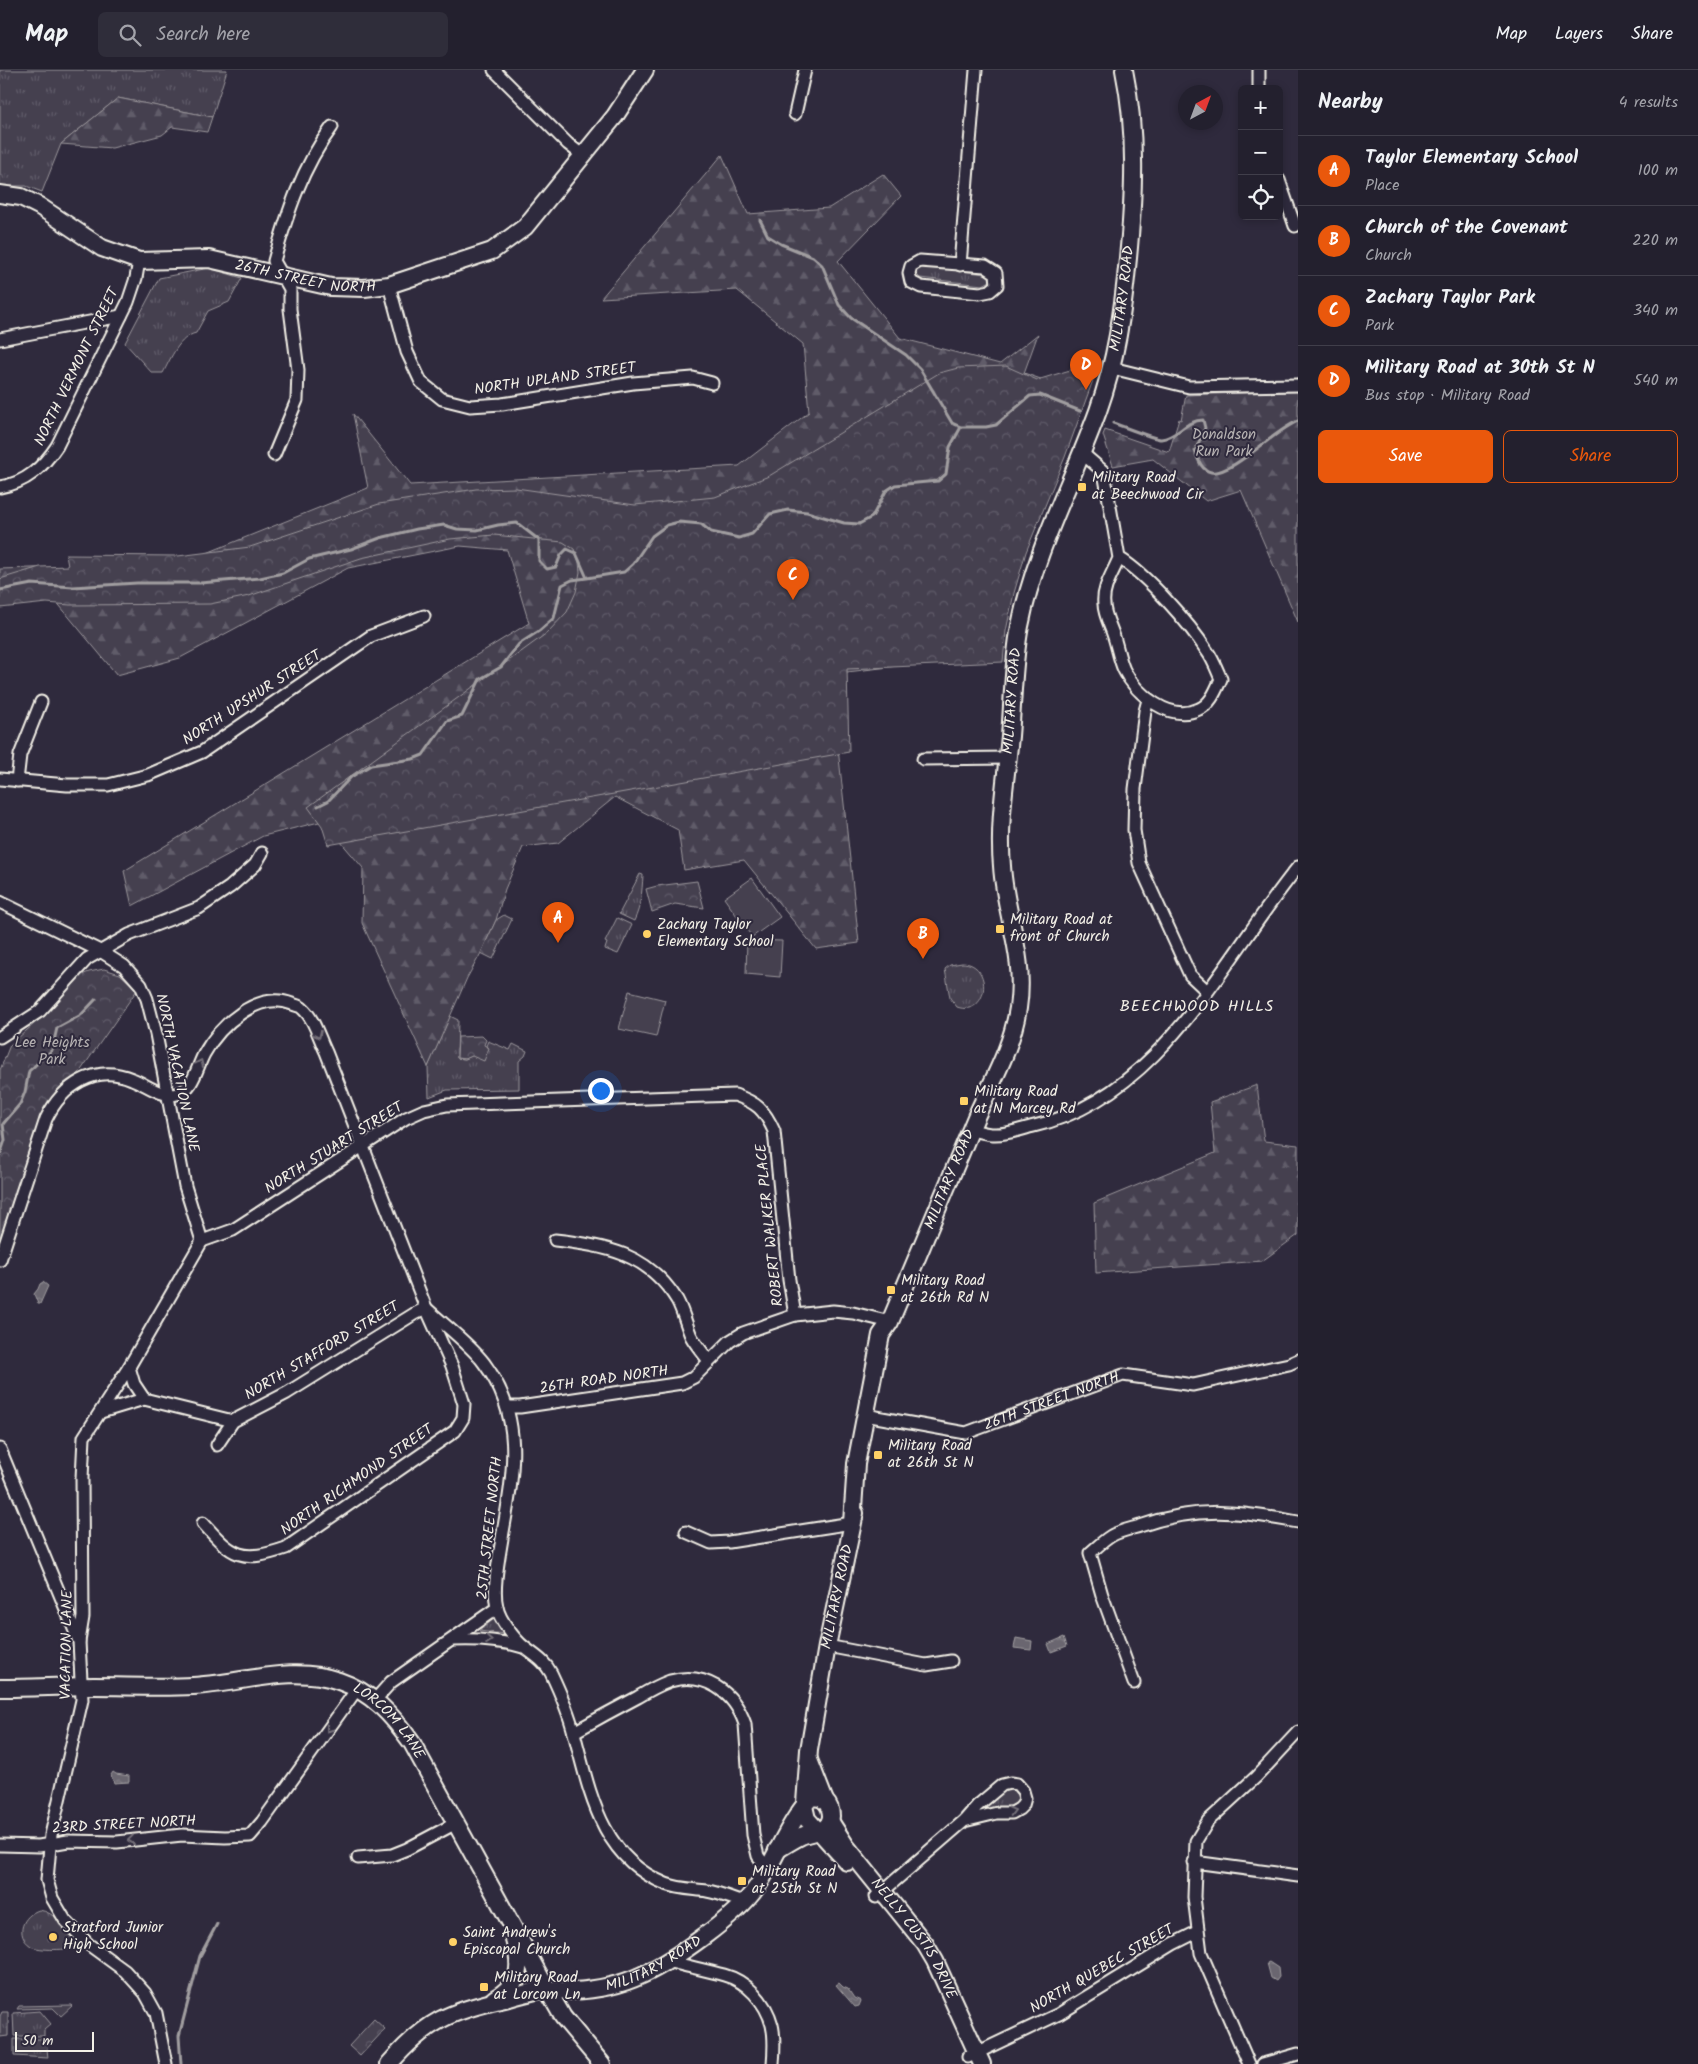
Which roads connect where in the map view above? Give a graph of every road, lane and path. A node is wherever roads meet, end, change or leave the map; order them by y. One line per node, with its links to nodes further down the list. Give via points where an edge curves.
1 (494, 70): 10 (street)
2 (645, 70): 10 (main road, 26TH STREET NORTH, via 615,116)
3 (806, 70): 8 (street)
4 (976, 70): 15 (street)
5 (1124, 70): 20 (main road, MILITARY ROAD, via 1133,137 1132,216 1122,318)
6 (1259, 70): 7 (street)
7 (1259, 85)
8 (795, 114)
9 (332, 127): 16 (street, via 317,148 286,221 274,261)
10 (582, 155): 17 (main road, 26TH STREET NORTH, via 534,217 492,251)
11 (1283, 192): 13 (street)
12 (0, 194): 14 (main road, 26TH STREET NORTH, via 21,196 102,248)
13 (1295, 226)
14 (138, 261): 16 (main road, 26TH STREET NORTH, via 209,259); 18 (street, NORTH VERMONT STREET, via 136,278)
15 (960, 265): 15 (street, via 920,261 911,266 911,282 921,287 980,293 997,285 996,273 985,266)
16 (281, 275): 17 (main road, 26TH STREET NORTH, via 331,287); 24 (street, via 290,289 298,370 297,400)
17 (389, 285): 21 (street, NORTH UPLAND STREET, via 407,352 421,382 442,399 470,406 633,383 693,378)
18 (120, 316): 19 (street); 25 (street, NORTH VERMONT STREET, via 50,456 28,477)
19 (0, 339)
20 (1112, 368): 22 (street, via 1189,387); 23 (main road, MILITARY ROAD)
21 (712, 383)
22 (1298, 385)
23 (1082, 453): 26 (street, via 1104,472); 30 (main road, MILITARY ROAD, via 1045,539 1020,627)
24 (274, 455)
25 (0, 487)
26 (1119, 558): 28 (street, via 1104,591 1104,606 1124,670); 28 (street, via 1131,565 1177,612 1208,652 1221,679 1210,700 1200,709 1186,713 1168,710)
27 (424, 616): 33 (street, NORTH UPSHUR STREET, via 372,636 202,752 148,775 108,785)
28 (1148, 700): 38 (street, via 1135,789 1134,830 1138,863 1190,976)
29 (41, 702): 33 (street, via 20,755)
30 (1008, 758): 31 (street); 42 (main road, MILITARY ROAD, via 1002,867 1018,948 1018,1009 1008,1051)
31 (923, 759)
32 (0, 779): 33 (street, NORTH UPSHUR STREET)
33 (17, 781)
34 (262, 853): 37 (street, via 255,865 230,887 198,908 129,935)
35 (1298, 867): 38 (street)
36 (0, 902): 37 (street, NORTH VACATION LANE)
37 (102, 952): 39 (street, via 86,959 40,1011); 40 (street, NORTH VACATION LANE, via 124,966 141,985 154,1025)
38 (1207, 991): 42 (street, via 1156,1053 1110,1094 1087,1108 1053,1122 1014,1131 994,1134)
39 (0, 1037)
40 (168, 1096): 43 (street, 25TH STREET NORTH, one-way to 43, via 187,1088 204,1054 230,1021 260,1004 283,1000 302,1008 312,1022); 45 (street, NORTH VACATION LANE, via 185,1186); 46 (street, via 117,1074 90,1076 61,1094 46,1119)
41 (758, 1106): 43 (street, NORTH STUART STREET, via 735,1095 447,1105 406,1118); 48 (street, ROBERT WALKER PLACE, via 767,1115 774,1131)
42 (971, 1130): 49 (main road, MILITARY ROAD)
43 (362, 1148): 45 (street, NORTH STUART STREET, via 234,1230); 47 (street, 25TH STREET NORTH)
44 (555, 1240): 52 (street, via 601,1246 644,1264 664,1281 678,1302 692,1338)
45 (202, 1241): 53 (street, VACATION LANE)
46 (0, 1260)
47 (426, 1308): 50 (street, 25TH STREET NORTH); 55 (street, 25TH STREET NORTH, via 483,1361); 58 (street, NORTH STAFFORD STREET, via 287,1393)
48 (795, 1315): 49 (street, 26TH ROAD NORTH, via 833,1311); 52 (street, 26TH ROAD NORTH, via 743,1333)
49 (890, 1322): 57 (main road, MILITARY ROAD, via 881,1335)
50 (446, 1351): 62 (street, NORTH RICHMOND STREET, via 464,1404 463,1418 455,1431 286,1548 264,1555 234,1552 222,1545)
51 (1298, 1360): 57 (street, 26TH STREET NORTH, via 1193,1385 1123,1374 966,1433)
52 (709, 1361): 55 (street, 26TH ROAD NORTH, via 694,1377 669,1386)
53 (129, 1367): 54 (street, via 134,1384); 56 (street, VACATION LANE)
54 (144, 1399): 56 (street); 58 (street)
55 (508, 1407): 65 (street, 25TH STREET NORTH, via 513,1440 513,1474 496,1587)
56 (101, 1412): 67 (street, VACATION LANE, via 84,1437 83,1617)
57 (870, 1416): 63 (main road, MILITARY ROAD, via 856,1464)
58 (233, 1420): 59 (street)
59 (217, 1445)
60 (0, 1451): 67 (street)
61 (1298, 1522): 71 (street, via 1235,1512 1172,1517 1111,1536 1090,1553)
62 (203, 1523)
63 (852, 1523): 64 (street, via 711,1543); 68 (main road, MILITARY ROAD)
64 (686, 1532)
65 (497, 1608): 66 (street); 69 (street, 25TH STREET NORTH)
66 (454, 1640): 69 (street, one-way to 69, via 504,1641); 75 (street, via 391,1682)
67 (80, 1641): 72 (street, VACATION LANE)
68 (827, 1646): 70 (street, via 926,1665); 78 (main road, MILITARY ROAD)
69 (523, 1647): 76 (street, 25TH STREET NORTH, via 544,1662 550,1671)
70 (951, 1661)
71 (1134, 1683)
72 (83, 1686): 73 (main road, LORCOM LANE); 74 (main road, LORCOM LANE, via 190,1686 289,1673 324,1677); 84 (street, VACATION LANE, via 82,1708)
73 (0, 1688)
74 (357, 1689): 75 (main road, LORCOM LANE); 84 (street, 23RD STREET NORTH, one-way to 84, via 250,1836 182,1835 117,1842)
75 (375, 1700): 82 (main road, LORCOM LANE, via 412,1743)
76 (574, 1732): 89 (street, via 670,1681 693,1679 721,1689 741,1712 745,1724 753,1835 758,1856); 92 (street, 25TH STREET NORTH, via 597,1814 619,1850 635,1865 666,1884 709,1891)
77 (1298, 1732): 88 (street, via 1204,1826 1196,1841)
78 (809, 1760): 79 (main road); 80 (main road, MILITARY ROAD)
79 (825, 1801): 80 (main road, via 810,1798); 83 (main road, via 831,1811)
80 (804, 1805): 83 (main road, via 807,1819); 86 (main road, MILITARY ROAD)
81 (964, 1821): 81 (street, one-way to 81, via 1012,1813 1023,1805 1023,1791 1017,1784 1006,1783); 91 (street)
82 (456, 1823): 87 (street, via 392,1855); 93 (main road, LORCOM LANE)
83 (822, 1827): 86 (main road); 91 (main road, NELLY CUSTIS DRIVE, via 846,1846)
84 (49, 1844): 85 (street, 23RD STREET NORTH); 100 (street, VACATION LANE, via 47,1880 52,1898 65,1919 88,1944 125,1972 145,1993 156,2012)
85 (0, 1846)
86 (777, 1850): 89 (main road, MILITARY ROAD)
87 (358, 1858)
88 (1194, 1862): 90 (street); 94 (street)
89 (768, 1869): 92 (main road, MILITARY ROAD)
90 (1298, 1876)
91 (880, 1894): 99 (main road, NELLY CUSTIS DRIVE, via 914,1928)
92 (743, 1902): 95 (main road, MILITARY ROAD, via 714,1928)
93 (509, 1920): 96 (main road, LORCOM LANE); 97 (main road, via 518,1954 518,1973 505,1993)
94 (1197, 1932): 99 (street, NORTH QUEBEC STREET); 104 (street, via 1201,1953)
95 (667, 1961): 96 (main road, MILITARY ROAD, via 614,1985 571,1991); 103 (street, via 726,1975 748,1987 763,2002 773,2026)
96 (546, 1989): 97 (main road, MILITARY ROAD); 102 (main road, LORCOM LANE, via 563,2017)
97 (480, 2004): 101 (main road, MILITARY ROAD, via 452,2013 424,2028)
98 (1298, 2054): 105 (street)
99 (974, 2060)
100 (166, 2064)
101 (389, 2064)
102 (602, 2064)
103 (773, 2064)
104 (1250, 2064)
105 (1263, 2064)

